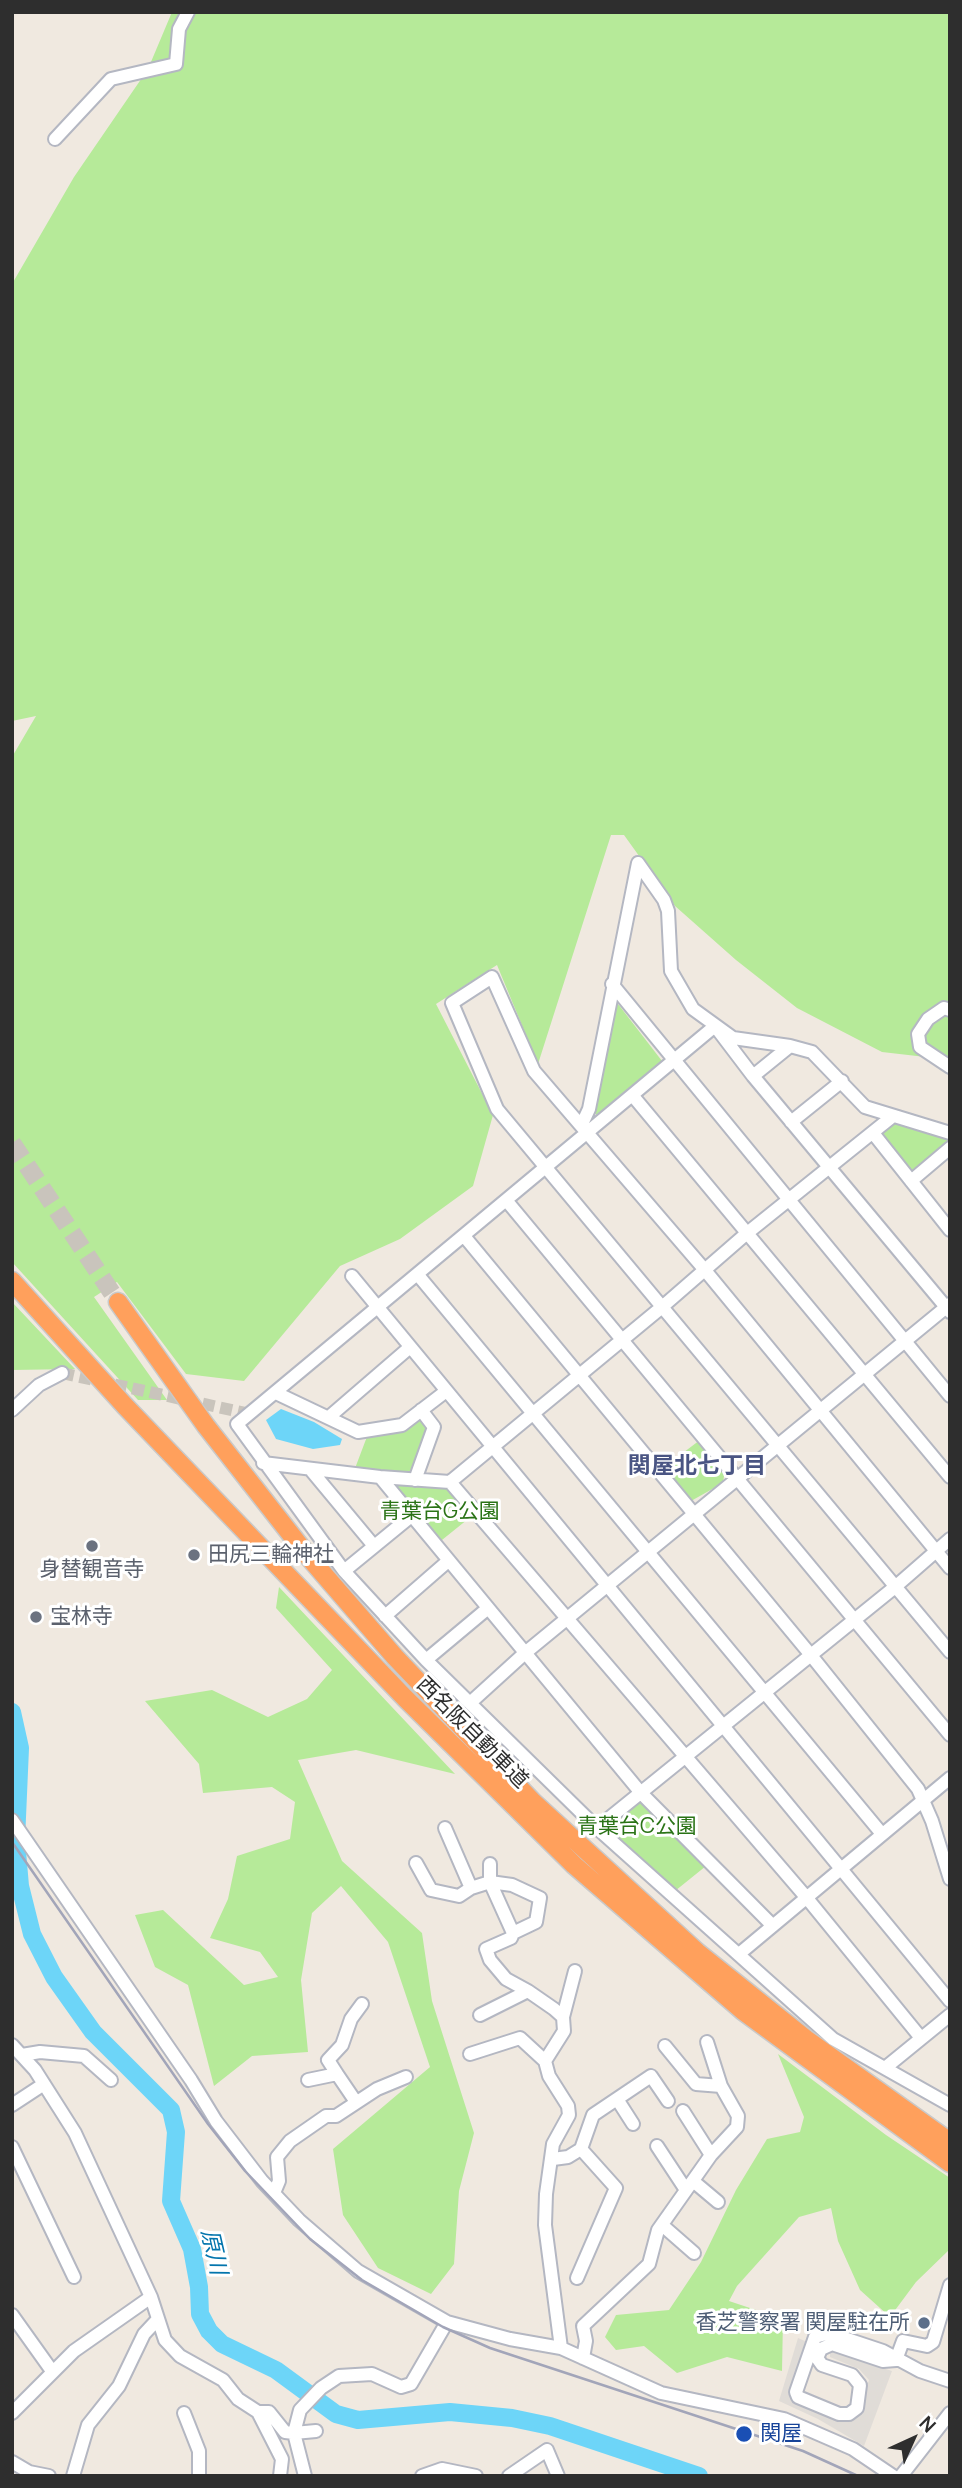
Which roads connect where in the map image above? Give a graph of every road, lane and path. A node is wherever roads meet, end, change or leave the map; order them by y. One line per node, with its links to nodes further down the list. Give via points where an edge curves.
1 (188, 12): 2 (street, via 179,29 176,64 111,79)
2 (55, 139)
3 (612, 984): 5 (street, via 638,863 668,912 674,979 693,1009); 7 (street); 14 (street)
4 (950, 1010): 8 (street, via 944,1008 929,1019 918,1034 920,1047)
5 (715, 1026): 6 (street, via 733,1038); 7 (street); 9 (street)
6 (790, 1046): 9 (street); 10 (street, via 812,1052)
7 (675, 1060): 11 (street); 21 (street)
8 (950, 1067)
9 (753, 1076): 13 (street)
10 (842, 1081): 12 (street, via 865,1107); 13 (street)
11 (633, 1096): 14 (street); 24 (street)
12 (893, 1116): 15 (street); 16 (street)
13 (792, 1122): 19 (street)
14 (585, 1128): 18 (street); 18 (street, via 534,1070 492,977 452,1003 497,1108); 26 (street)
15 (873, 1133): 19 (street); 20 (street)
16 (950, 1133)
17 (950, 1148): 20 (street)
18 (547, 1167): 22 (street); 31 (street)
19 (830, 1168): 21 (street); 33 (street)
20 (911, 1181): 23 (street)
21 (789, 1199): 24 (street); 35 (street)
22 (506, 1200): 25 (street); 34 (street)
23 (949, 1228)
24 (746, 1234): 26 (street); 38 (street)
25 (464, 1236): 27 (street); 39 (street)
26 (704, 1269): 31 (street); 45 (street)
27 (418, 1275): 32 (street); 46 (street)
28 (352, 1276): 32 (street)
29 (12, 1281): 132 (highway, 西名阪自動車道, via 386,1678 565,1857 743,2011)
30 (118, 1302): 126 (highway, 西名阪自動車道, via 206,1426 307,1555 404,1667 533,1802 697,1952 806,2039)
31 (662, 1307): 34 (street); 48 (street)
32 (376, 1308): 36 (street); 41 (street)
33 (948, 1308): 35 (street)
34 (622, 1340): 39 (street); 55 (street)
35 (905, 1343): 38 (street); 42 (street)
36 (409, 1348): 40 (street); 47 (street)
37 (62, 1373): 43 (street, via 39,1385)
38 (864, 1376): 45 (street); 53 (street)
39 (578, 1377): 46 (street); 57 (street)
40 (445, 1392): 44 (street); 49 (street)
41 (276, 1393): 47 (street); 50 (street, via 236,1424)
42 (950, 1396)
43 (12, 1410)
44 (421, 1410): 47 (street, via 402,1424 358,1432); 54 (street, via 434,1427)
45 (821, 1411): 48 (street); 61 (street)
46 (534, 1413): 49 (street); 62 (street)
47 (329, 1417)
48 (780, 1447): 55 (street); 67 (street)
49 (491, 1448): 56 (street); 66 (street)
50 (264, 1463): 51 (street); 65 (street)
51 (310, 1469): 52 (street); 60 (street)
52 (380, 1477): 54 (street); 58 (street)
53 (950, 1477)
54 (415, 1480): 56 (street)
55 (739, 1480): 57 (street); 71 (street)
56 (450, 1482): 70 (street)
57 (695, 1515): 62 (street); 74 (street)
58 (410, 1517): 60 (street); 63 (street)
59 (950, 1539): 61 (street)
60 (374, 1546): 65 (street)
61 (936, 1551): 64 (street); 67 (street)
62 (649, 1552): 66 (street); 76 (street)
63 (447, 1562): 68 (street); 69 (street)
64 (950, 1568)
65 (344, 1571): 69 (street)
66 (606, 1586): 70 (street); 78 (street)
67 (895, 1587): 71 (street); 72 (street)
68 (487, 1609): 73 (street); 75 (street)
69 (385, 1616): 75 (street)
70 (567, 1619): 73 (street); 80 (street)
71 (855, 1620): 74 (street); 79 (street)
72 (950, 1652)
73 (525, 1653): 77 (street); 82 (street)
74 (810, 1654): 76 (street); 83 (street)
75 (426, 1660): 77 (street)
76 (765, 1693): 78 (street); 87 (street)
77 (470, 1703): 86 (street)
78 (724, 1726): 80 (street); 90 (street)
79 (950, 1735)
80 (684, 1758): 82 (street); 94 (street)
81 (950, 1778): 83 (street)
82 (641, 1793): 86 (street); 95 (street)
83 (923, 1799): 87 (street); 91 (street)
84 (12, 1820): 134 (street, via 216,2121)
85 (445, 1828): 93 (street)
86 (597, 1828): 97 (street)
87 (881, 1834): 90 (street)
88 (416, 1863): 93 (street, via 431,1890 459,1896)
89 (490, 1864): 92 (street)
90 (840, 1869): 94 (street); 100 (street)
91 (949, 1874)
92 (490, 1882): 93 (street); 96 (street); 96 (street, via 512,1885 540,1899 536,1922)
93 (471, 1888)
94 (806, 1897): 95 (street); 105 (street)
95 (772, 1925): 97 (street)
96 (513, 1933): 99 (street, via 486,1948 506,1979)
97 (739, 1954): 112 (street, via 833,2039)
98 (575, 1971): 104 (street)
99 (528, 1991): 102 (street); 104 (street)
100 (950, 2001)
101 (362, 2004): 113 (street, via 342,2045 328,2060)
102 (480, 2015)
103 (950, 2015): 105 (street)
104 (564, 2017): 111 (street, via 564,2031)
105 (921, 2038): 112 (street)
106 (707, 2042): 118 (street)
107 (12, 2045): 110 (street)
108 (664, 2046): 118 (street, via 696,2084)
109 (470, 2054): 111 (street, via 520,2038)
110 (22, 2055): 115 (street, via 84,2056); 117 (street)
111 (545, 2062): 131 (street, via 569,2115 553,2144)
112 (884, 2068): 123 (street)
113 (337, 2074): 116 (street); 121 (street)
114 (406, 2077): 121 (street)
115 (111, 2080)
116 (308, 2080)
117 (44, 2084): 122 (street); 141 (street, via 75,2133)
118 (721, 2086): 130 (street, via 738,2116 737,2127)
119 (617, 2099): 120 (street, via 651,2076); 125 (street); 129 (street, via 593,2116)
120 (668, 2101)
121 (356, 2102): 134 (street, via 336,2116 326,2116 280,2150)
122 (12, 2105)
123 (950, 2105)
124 (683, 2111): 130 (street)
125 (633, 2124)
126 (950, 2142)
127 (657, 2146): 133 (street)
128 (12, 2147): 138 (street)
129 (581, 2149): 131 (street); 139 (street, via 616,2188)
130 (711, 2155): 133 (street)
131 (552, 2159): 145 (street, via 545,2225)
132 (950, 2163)
133 (689, 2186): 135 (street); 136 (street)
134 (274, 2193): 144 (street, via 358,2271)
135 (718, 2202)
136 (662, 2225): 137 (street); 146 (street, via 649,2264 583,2326)
137 (694, 2253)
138 (74, 2277)
139 (578, 2278)
140 (950, 2285): 147 (street, via 933,2342 927,2346 902,2341)
141 (151, 2297): 143 (street); 148 (street)
142 (12, 2315): 148 (street)
143 (158, 2319): 151 (street, via 165,2340 180,2356 223,2379 238,2399); 158 (street, via 144,2334 119,2386 88,2425)
144 (447, 2322): 145 (street); 155 (street, via 411,2384 401,2387 372,2374 339,2375 300,2410)
145 (561, 2348): 146 (street)
146 (583, 2358): 166 (street, via 661,2393 748,2410 807,2428 853,2449)
147 (896, 2360): 147 (street, via 883,2361 832,2344 821,2349 817,2358 822,2365 852,2375 860,2385 857,2409 849,2414 798,2397 796,2392 815,2337 828,2333 883,2351); 149 (street)
148 (52, 2371): 150 (street)
149 (950, 2381)
150 (15, 2406)
151 (258, 2412): 155 (street, via 268,2412 285,2432); 160 (street, via 282,2459)
152 (184, 2413): 159 (street, via 199,2451)
153 (950, 2413): 167 (street)
154 (316, 2431): 155 (street)
155 (294, 2433): 161 (street)
156 (12, 2462): 157 (street)
157 (49, 2476)
158 (73, 2476)
159 (199, 2476)
160 (281, 2476)
161 (305, 2476)
162 (422, 2476): 163 (street, via 442,2469)
163 (476, 2476)
164 (509, 2476): 165 (street, via 547,2450)
165 (558, 2476)
166 (893, 2476)
167 (901, 2476)

